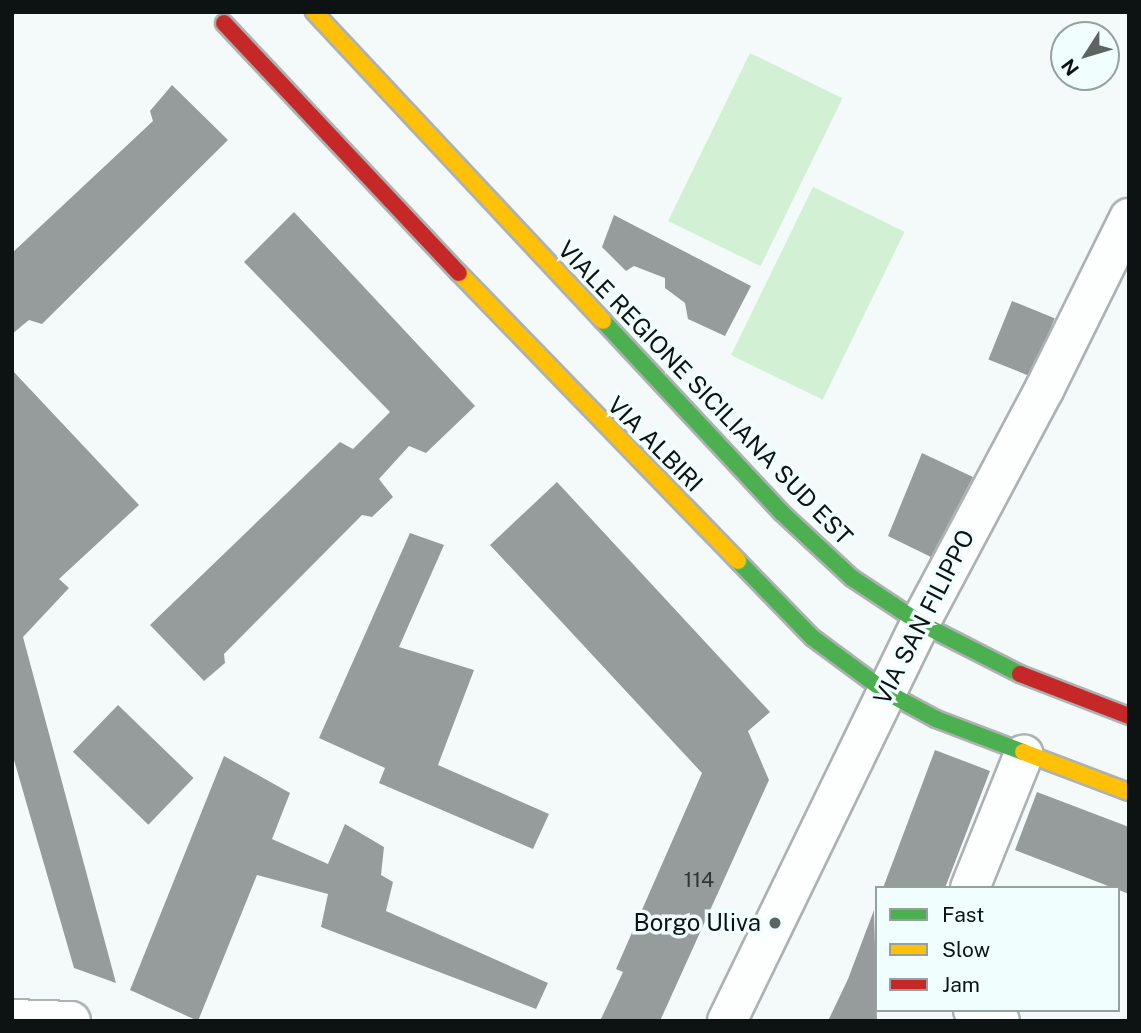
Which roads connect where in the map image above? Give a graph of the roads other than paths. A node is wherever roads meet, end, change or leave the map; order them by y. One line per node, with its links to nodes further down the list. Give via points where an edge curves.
1 (314, 12): 4 (street, VIALE REGIONE SICILIANA SUD EST, via 781,512 852,578)
2 (224, 23): 5 (street, VIA ALBIRI, via 549,369 813,638)
3 (1129, 218): 4 (street, VIA SAN FILIPPO)
4 (920, 623): 5 (street, VIA SAN FILIPPO); 6 (street, VIALE REGIONE SICILIANA SUD EST, via 1009,670)
5 (886, 692): 7 (street, VIA ALBIRI, via 936,719); 13 (street, VIA SAN FILIPPO)
6 (1129, 716)
7 (1024, 754): 8 (street, VIA ALBIRI); 9 (street)
8 (1129, 792)
9 (971, 886)
10 (978, 1012): 14 (street)
11 (12, 1019): 12 (street)
12 (71, 1021)
13 (727, 1021)
14 (1000, 1021)

